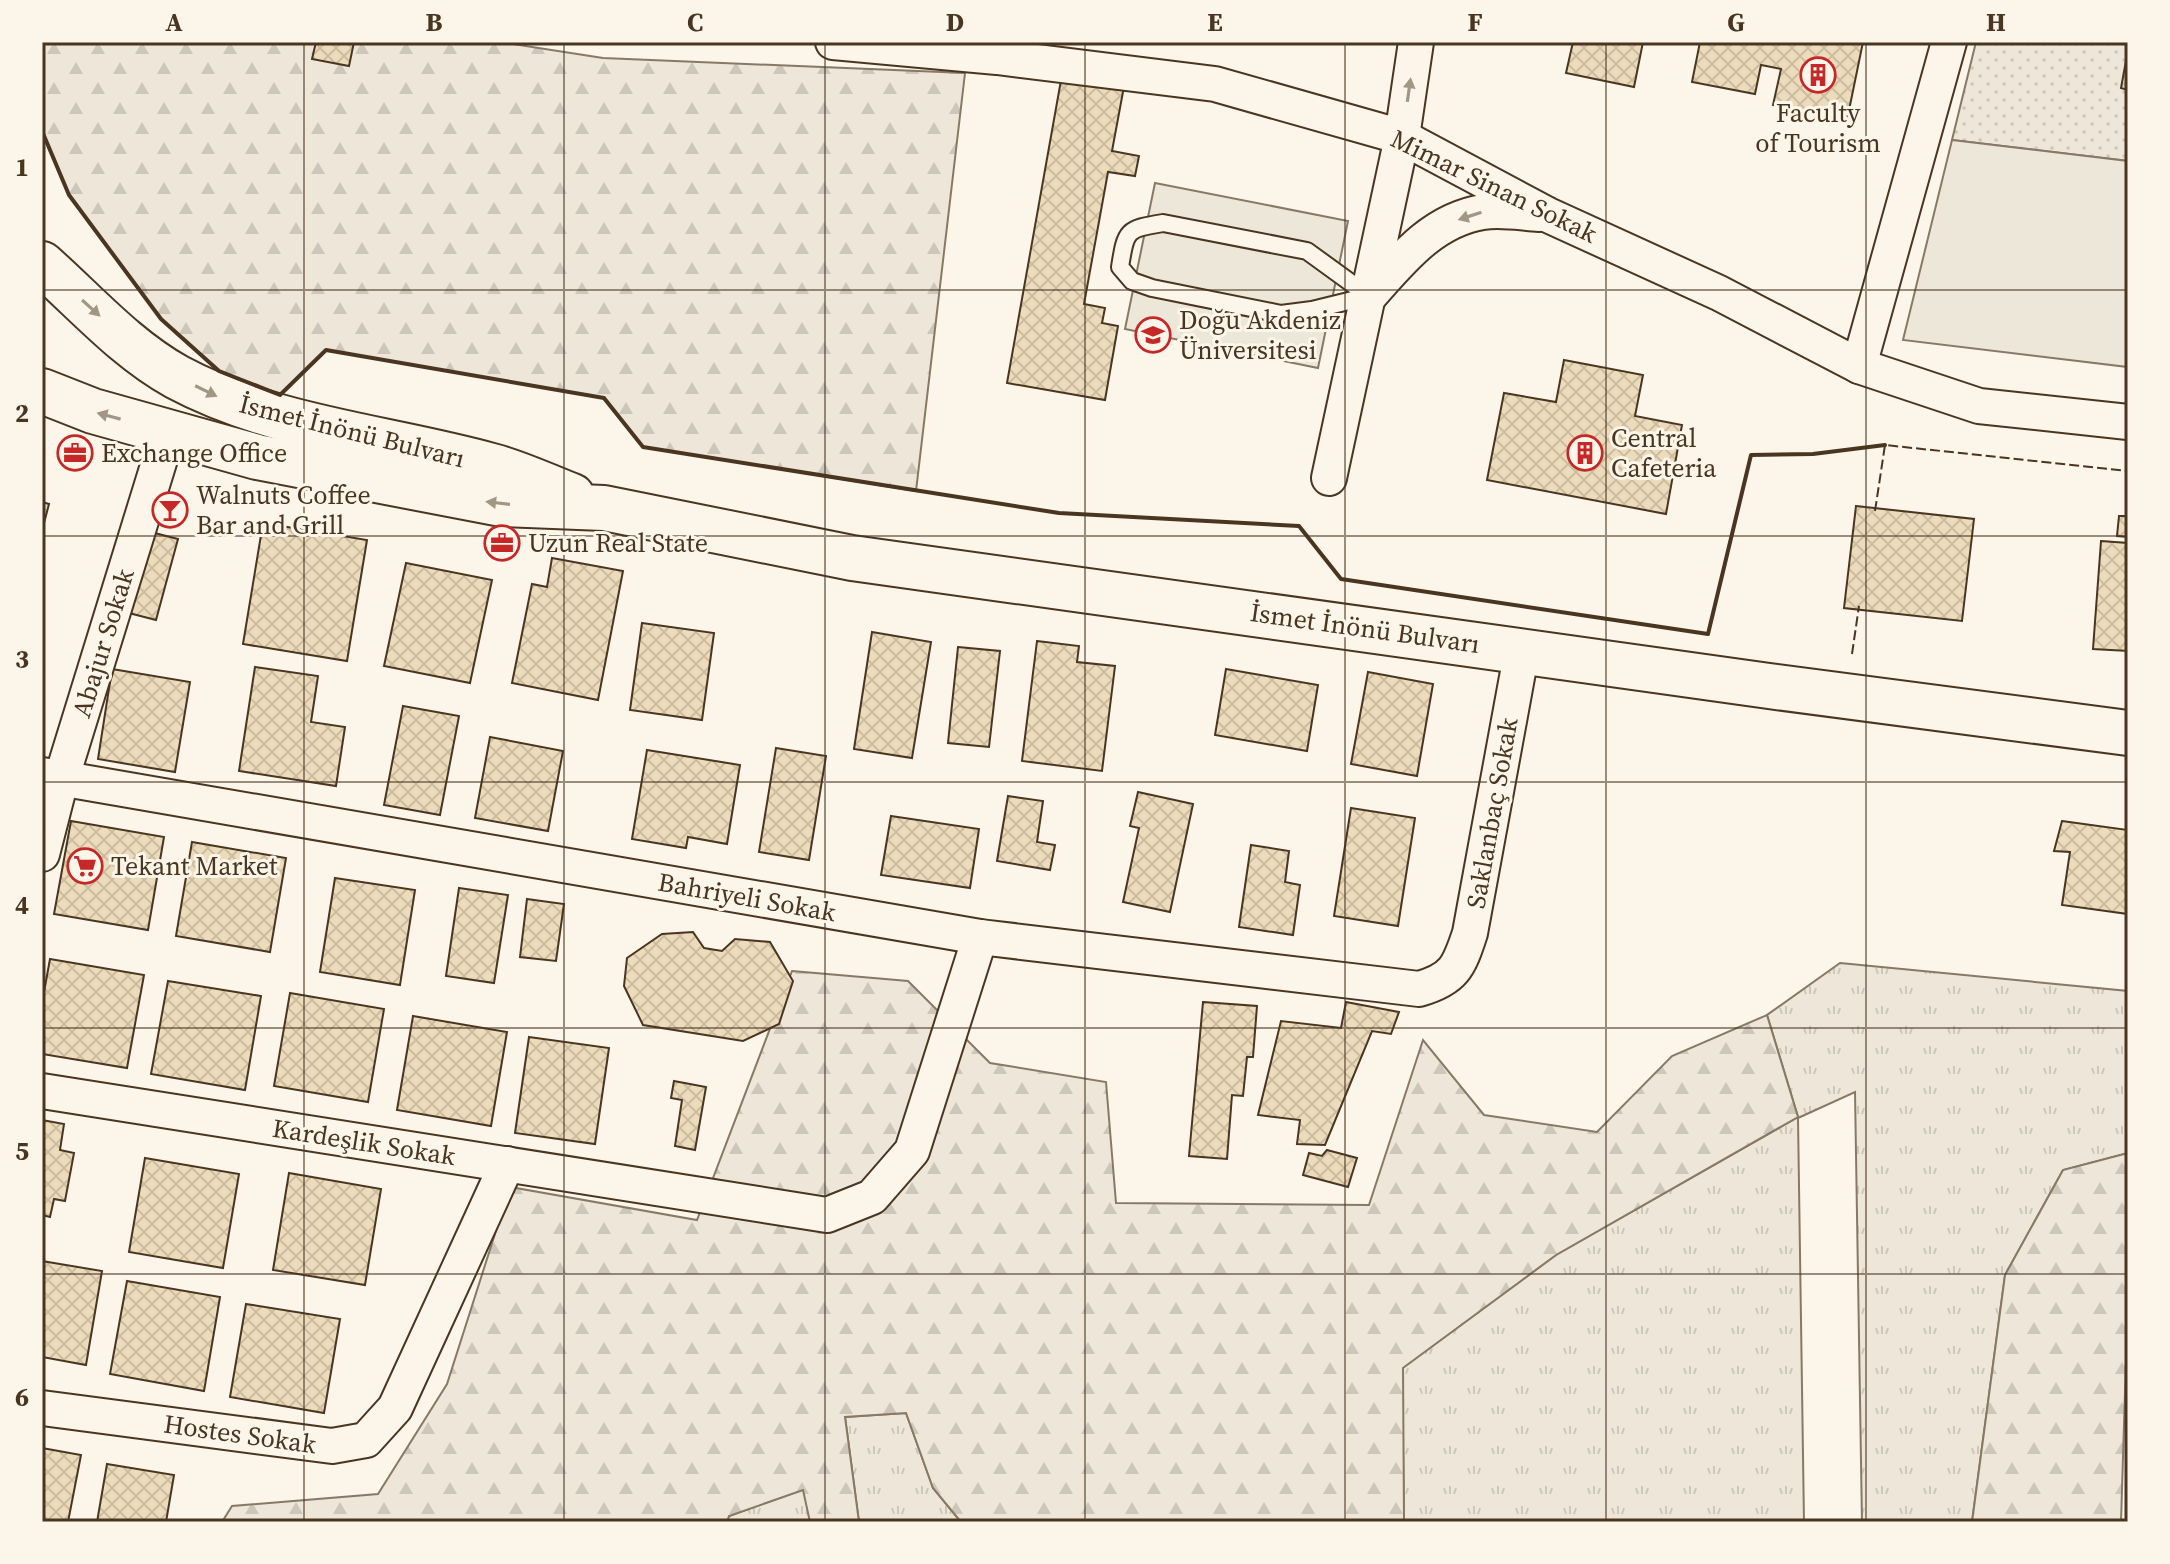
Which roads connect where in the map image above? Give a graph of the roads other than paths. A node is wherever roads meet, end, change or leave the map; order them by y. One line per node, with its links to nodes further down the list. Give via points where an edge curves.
1 (833, 42): 4 (street, Mimar Sinan Sokak, via 1215,84)
2 (1416, 42): 4 (street, one-way to 2)
3 (1949, 42): 8 (street)
4 (1402, 137): 5 (street, Mimar Sinan Sokak); 7 (street)
5 (1548, 215): 7 (street, one-way to 7, via 1484,212 1448,223 1416,244); 8 (street, Mimar Sinan Sokak, via 1719,293)
6 (42, 264): 13 (main road, İsmet İnönü Bulvarı, one-way to 13, via 139,352 216,396 260,412 495,466)
7 (1369, 296): 7 (lane, via 1281,314 1152,288 1132,281 1120,267 1125,238 1136,227 1163,223 1307,251); 12 (street)
8 (1859, 366): 10 (street, Mimar Sinan Sokak, via 1979,406)
9 (42, 391): 11 (main road, İsmet İnönü Bulvarı, one-way to 9)
10 (2128, 422)
11 (168, 433): 13 (main road, İsmet İnönü Bulvarı, one-way to 11, via 501,504 257,457); 16 (street, Abajur Sokak)
12 (1329, 478)
13 (604, 508): 14 (main road, İsmet İnönü Bulvarı, via 852,558)
14 (1522, 650): 15 (main road, İsmet İnönü Bulvarı); 19 (street, Saklanbaç Sokak, via 1470,933)
15 (2128, 733)
16 (52, 777): 17 (street, Abajur Sokak); 18 (street, Bahriyeli Sokak)
17 (42, 854)
18 (980, 937): 19 (street, Bahriyeli Sokak, via 1419,989); 21 (street, Kardeşlik Sokak, via 912,1151 872,1197 827,1215)
19 (1453, 974)
20 (42, 1091): 21 (street, Kardeşlik Sokak)
21 (507, 1164): 22 (street, Hostes Sokak, via 395,1408 366,1440 332,1446)
22 (42, 1408)

